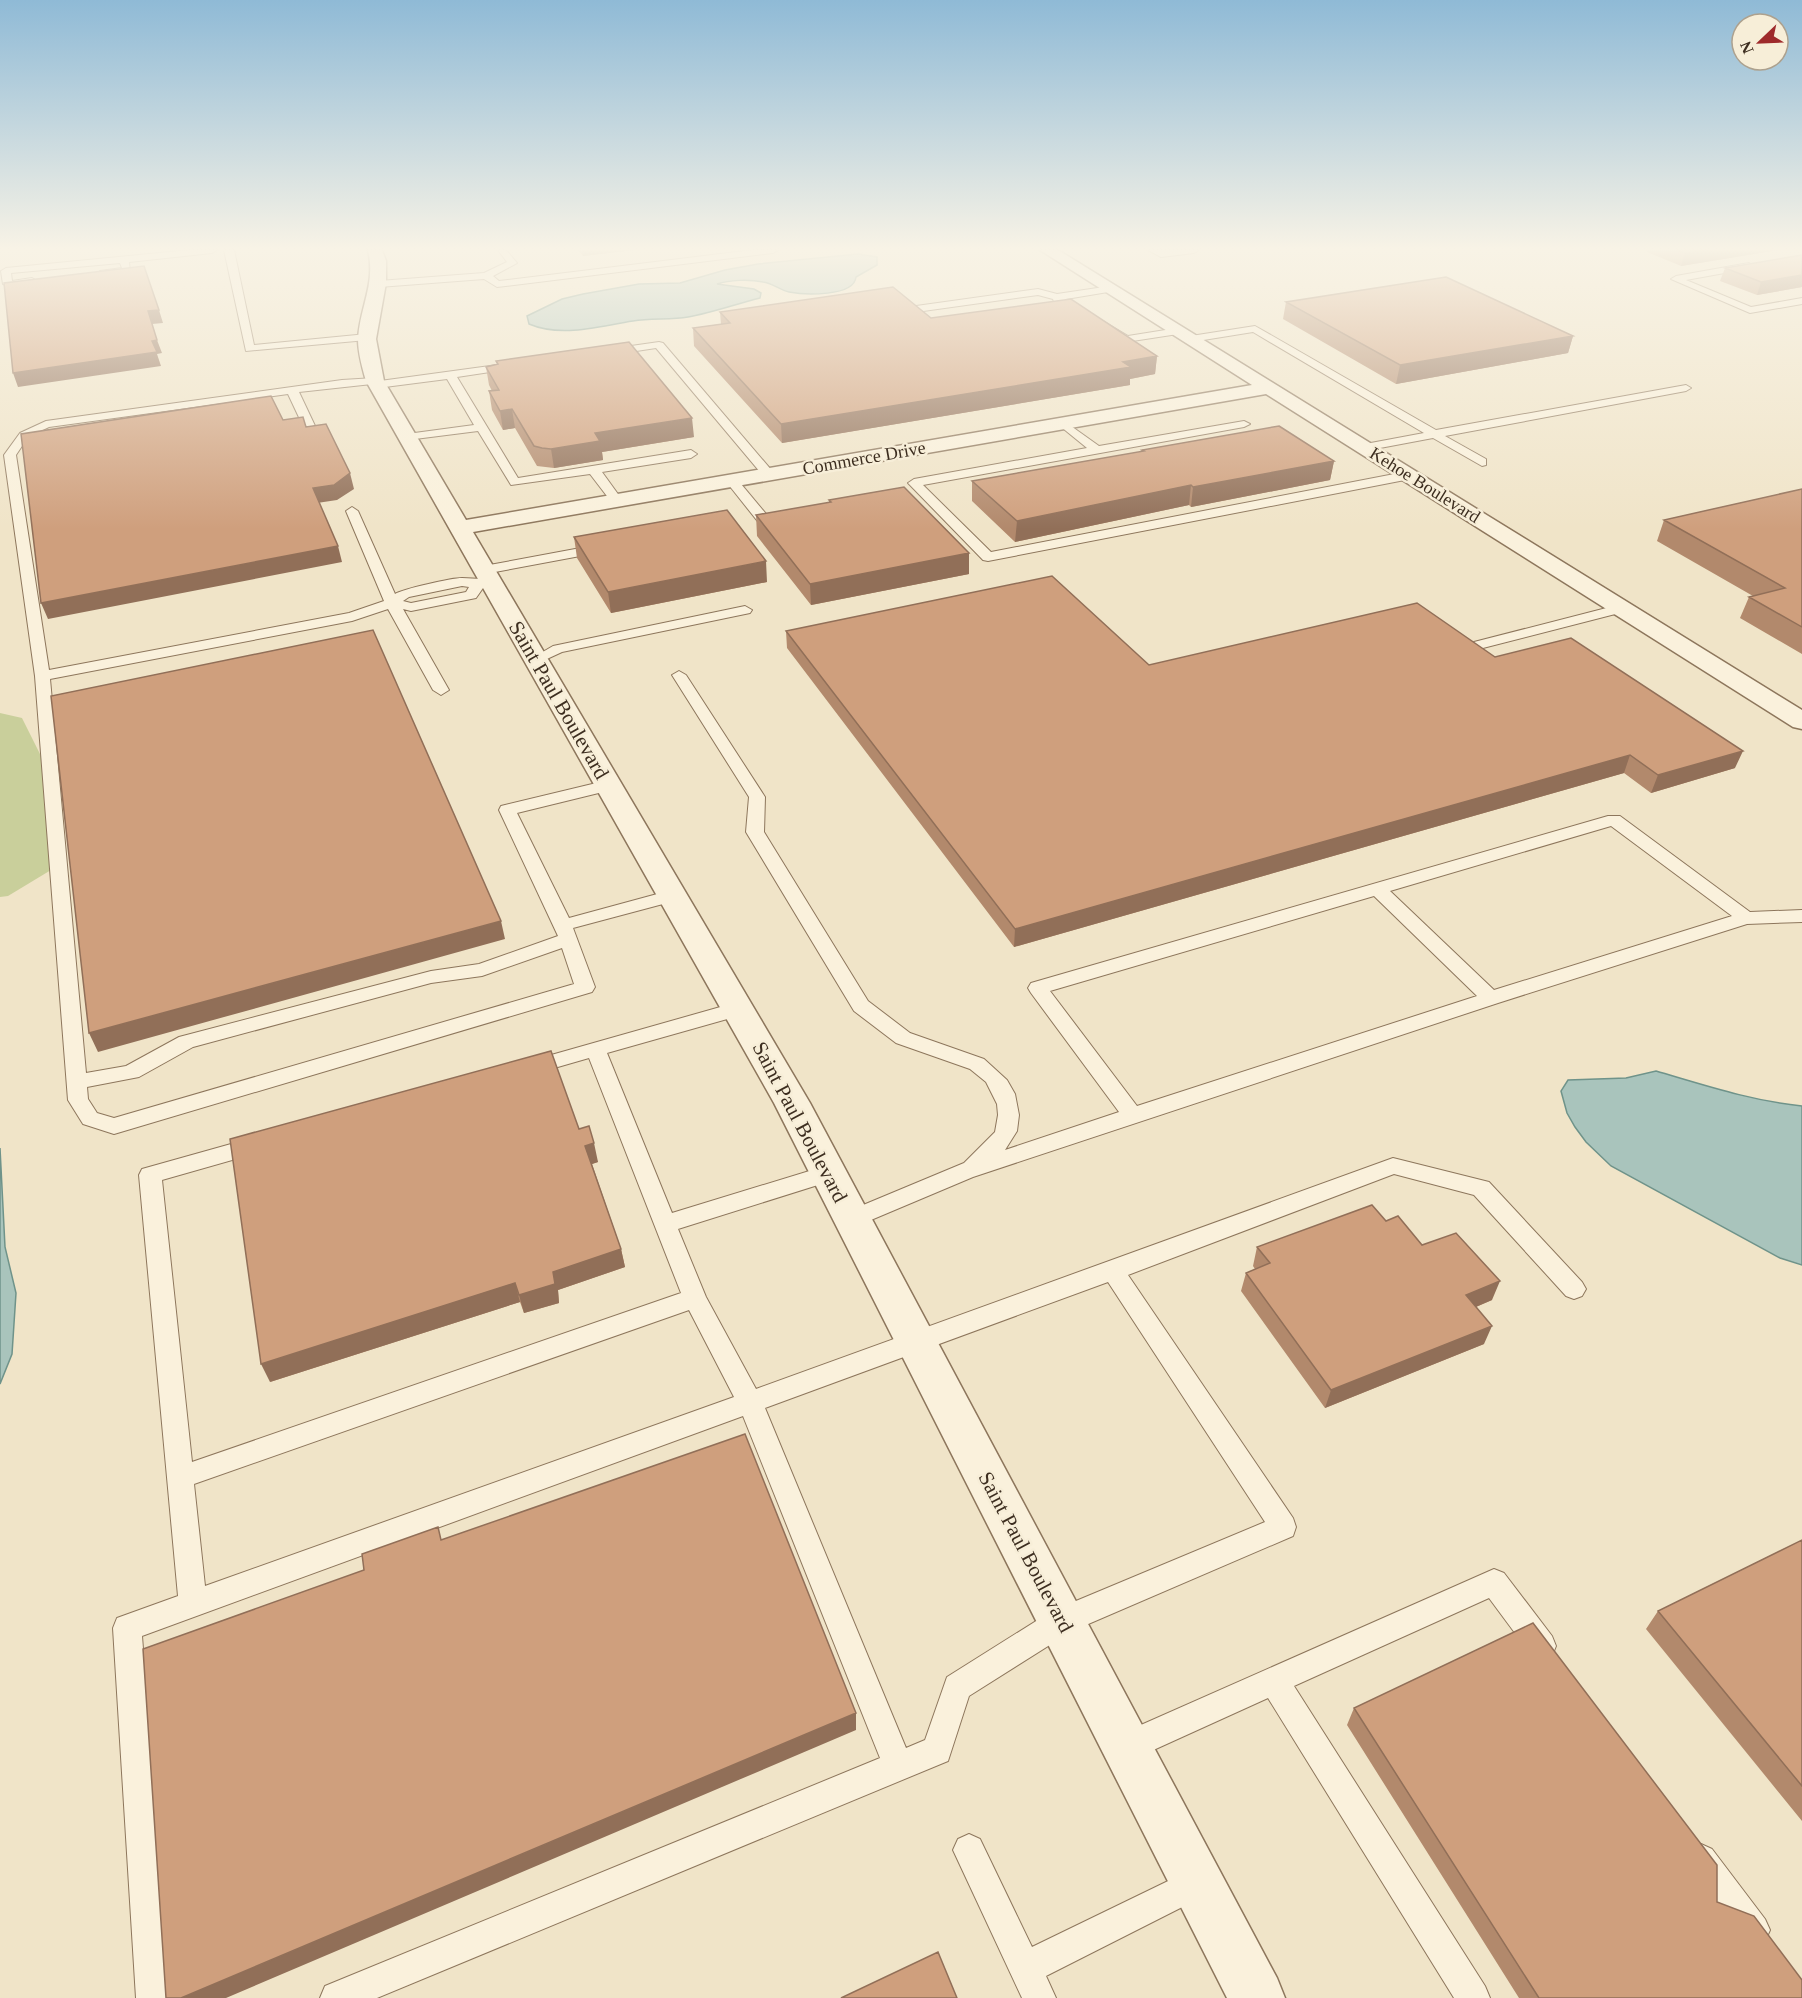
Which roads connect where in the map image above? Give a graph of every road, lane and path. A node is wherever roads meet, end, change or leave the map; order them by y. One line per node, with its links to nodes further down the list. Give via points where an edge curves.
1 (249, 343): 2 (lane, via 250,349)
2 (311, 343)
3 (367, 343): 9 (street, Saint Paul Boulevard)
4 (1197, 343): 10 (street, Kehoe Boulevard)
5 (1280, 343): 17 (lane)
6 (601, 353): 24 (lane, via 659,345)
7 (519, 365): 8 (lane)
8 (450, 375): 9 (lane); 15 (lane)
9 (376, 383): 12 (lane); 18 (street, Saint Paul Boulevard)
10 (1269, 388): 13 (street, Commerce Drive); 19 (street, Kehoe Boulevard)
11 (1686, 388): 17 (lane)
12 (292, 390): 16 (lane); 39 (lane, via 46,424 24,435 10,455)
13 (1064, 424): 20 (lane); 24 (street, Commerce Drive)
14 (1244, 424): 20 (lane)
15 (481, 427): 18 (lane); 23 (lane, via 515,483)
16 (310, 428)
17 (1437, 434): 19 (lane); 22 (lane)
18 (407, 437): 29 (street, Saint Paul Boulevard)
19 (1364, 447): 25 (street, Kehoe Boulevard)
20 (1097, 450): 25 (lane, via 914,483 988,557)
21 (692, 454): 23 (lane)
22 (1482, 462)
23 (594, 470): 27 (lane)
24 (769, 475): 26 (street, Commerce Drive)
25 (1410, 475): 34 (street, Kehoe Boulevard)
26 (732, 481): 27 (street, Commerce Drive); 30 (lane, via 768,517)
27 (617, 501): 29 (street, Commerce Drive)
28 (352, 511): 33 (lane)
29 (459, 528): 32 (street, Saint Paul Boulevard)
30 (772, 530)
31 (614, 546): 32 (lane)
32 (484, 579): 33 (lane, via 471,596 411,607); 37 (street, Saint Paul Boulevard)
33 (392, 603): 39 (lane, via 352,618); 40 (lane)
34 (1622, 608): 36 (lane); 41 (street, Kehoe Boulevard)
35 (746, 610): 37 (lane, via 558,649)
36 (1479, 645)
37 (536, 660): 42 (street, Saint Paul Boulevard)
38 (679, 675): 55 (lane, via 757,797 755,832 861,1006 909,1040 970,1059 991,1073 1006,1096 1008,1126 993,1150)
39 (42, 676): 52 (lane)
40 (441, 690)
41 (1802, 721)
42 (609, 785): 44 (street, Saint Paul Boulevard); 47 (lane, via 507,810)
43 (1378, 890): 46 (lane, via 1614,820); 48 (lane); 53 (lane, via 1038,988)
44 (672, 896): 47 (lane); 49 (street, Saint Paul Boulevard)
45 (1802, 916): 46 (lane)
46 (1746, 918): 48 (lane)
47 (565, 932): 52 (lane, via 482,970 431,977 186,1042 132,1072); 52 (lane, via 585,987 114,1126 90,1119 78,1100)
48 (1491, 998): 53 (lane)
49 (738, 1009): 50 (lane); 56 (street, Saint Paul Boulevard)
50 (595, 1049): 51 (lane); 58 (lane)
51 (515, 1072)
52 (76, 1081)
53 (1133, 1116): 55 (lane)
54 (275, 1140): 64 (lane, via 150,1175)
55 (965, 1171): 57 (lane)
56 (829, 1173): 57 (street, Saint Paul Boulevard); 58 (lane)
57 (852, 1219): 62 (street, Saint Paul Boulevard)
58 (665, 1224): 61 (lane)
59 (1113, 1271): 60 (lane, via 1393,1166 1481,1188); 62 (lane); 66 (lane, via 1283,1527)
60 (1574, 1289)
61 (696, 1298): 63 (lane); 64 (lane)
62 (916, 1342): 63 (lane); 66 (street, Saint Paul Boulevard)
63 (750, 1402): 65 (lane); 70 (lane)
64 (181, 1477): 65 (lane)
65 (193, 1604): 76 (lane, via 127,1628)
66 (1062, 1621): 69 (street, Saint Paul Boulevard); 70 (lane, via 957,1687 937,1750)
67 (1559, 1668): 68 (lane, via 1494,1582)
68 (1274, 1681): 69 (lane); 80 (lane)
69 (1126, 1747): 73 (street, Saint Paul Boulevard)
70 (898, 1766): 77 (lane)
71 (1688, 1841): 74 (lane)
72 (969, 1850): 75 (lane)
73 (1197, 1883): 75 (lane); 79 (street, Saint Paul Boulevard)
74 (1773, 1957)
75 (1026, 1968): 78 (lane)
76 (153, 1998)
77 (337, 1998)
78 (1039, 1998)
79 (1257, 1998)
80 (1473, 1998)

